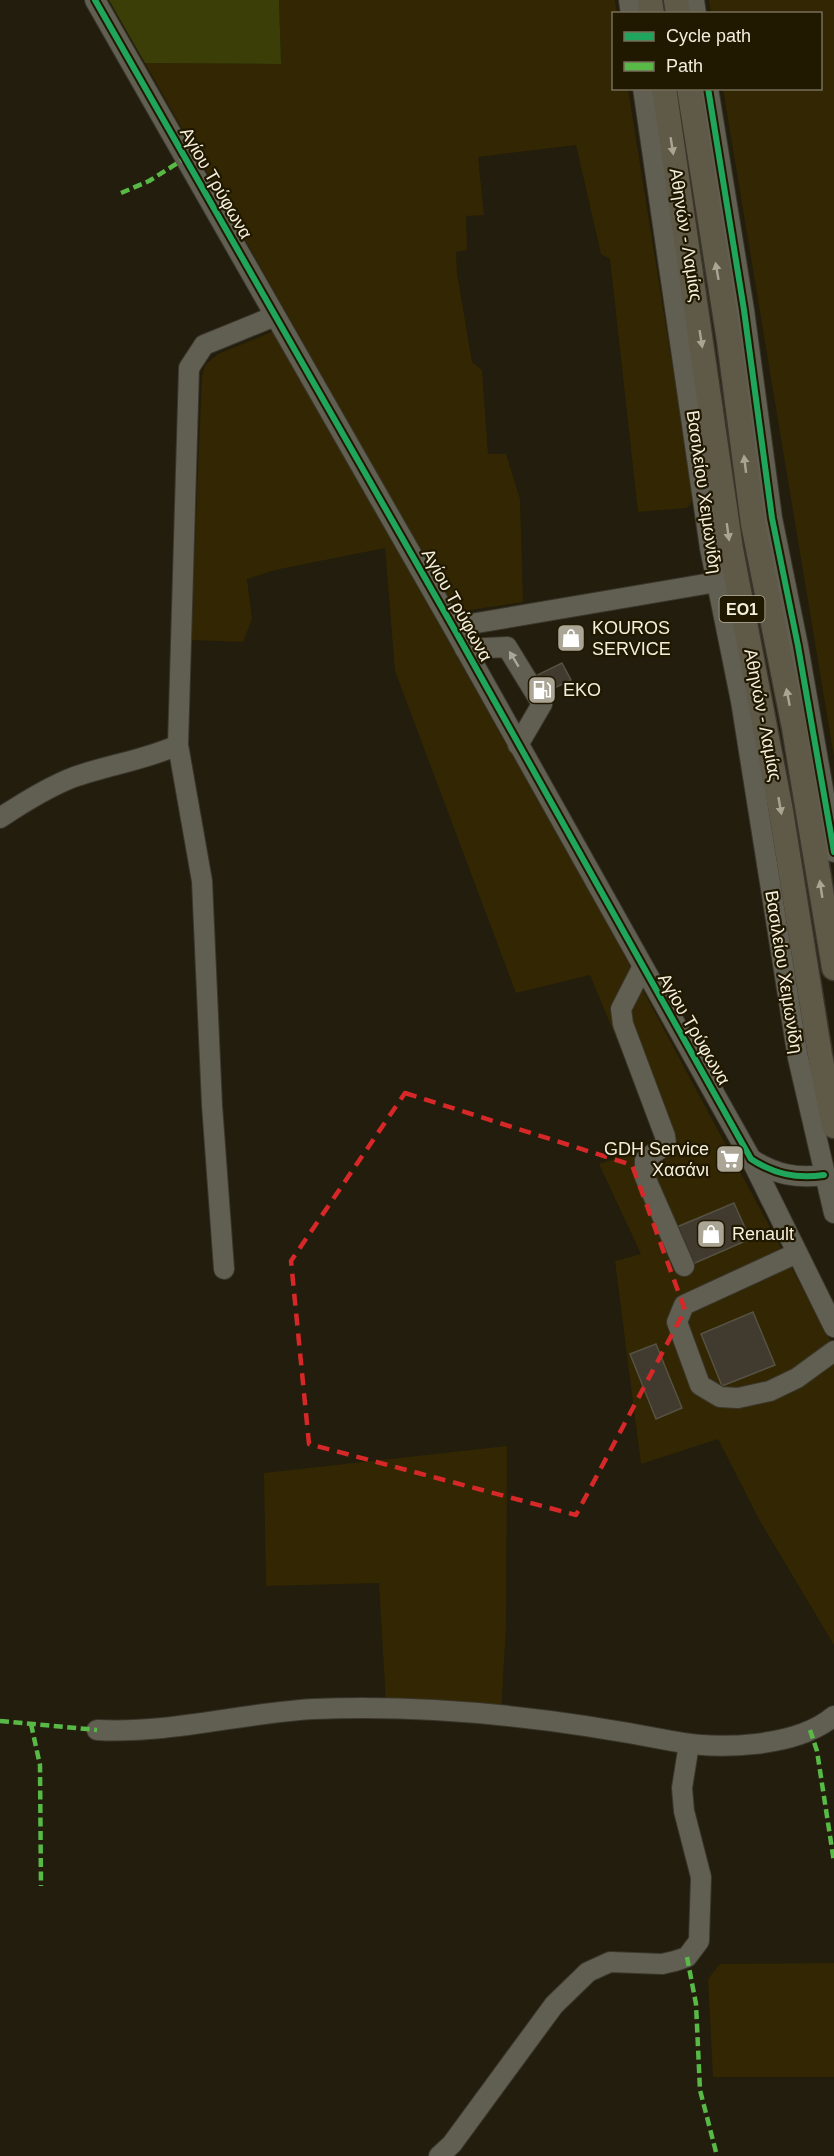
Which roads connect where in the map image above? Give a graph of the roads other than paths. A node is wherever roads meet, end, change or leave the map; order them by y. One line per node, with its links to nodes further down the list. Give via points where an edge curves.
1 (95, 0): 6 (street, Αγίου Τρύφωνα)
2 (643, 90): 7 (street, Βασιλείου Χειμωνίδη)
3 (664, 90): 16 (main road, Αθηνών - Λαμίας / ΕΟ1, one-way to 16, via 730,549 775,778)
4 (689, 90): 15 (main road, Αθηνών - Λαμίας / ΕΟ1, one-way to 4, via 794,728 750,507 729,341)
5 (708, 90): 13 (street, via 772,518)
6 (275, 316): 8 (street, Αγίου Τρύφωνα); 10 (street, via 204,345 189,368)
7 (717, 582): 8 (street); 18 (street, Βασιλείου Χειμωνίδη, via 752,769 798,1058)
8 (453, 627): 9 (street, Αγίου Τρύφωνα)
9 (465, 649): 11 (street, Αγίου Τρύφωνα); 11 (street, one-way to 9, via 542,704 507,647)
10 (177, 745): 12 (street, via 49,788); 22 (street, via 200,855)
11 (518, 745): 14 (street, Αγίου Τρύφωνα)
12 (0, 818)
13 (834, 852)
14 (642, 968): 17 (street, Αγίου Τρύφωνα); 21 (street, via 621,1009 665,1136 666,1144 645,1160 645,1177)
15 (834, 968)
16 (834, 1126)
17 (751, 1159): 18 (street, via 771,1171 790,1176); 20 (street, Αγίου Τρύφωνα)
18 (824, 1174): 19 (street, Βασιλείου Χειμωνίδη)
19 (834, 1213)
20 (797, 1253): 23 (street, Αγίου Τρύφωνα); 24 (street, via 684,1305 677,1322 700,1385 720,1397 738,1398 770,1391 797,1378)
21 (684, 1266)
22 (224, 1269)
23 (834, 1327)
24 (834, 1351)
25 (834, 1716): 27 (street, via 810,1730 756,1744)
26 (97, 1730): 27 (street, via 150,1731 314,1709 424,1708)
27 (689, 1744): 28 (street, via 682,1788 701,1877 699,1941 687,1957 675,1961 610,1962 588,1972 554,2005 452,2144)
28 (439, 2156)

